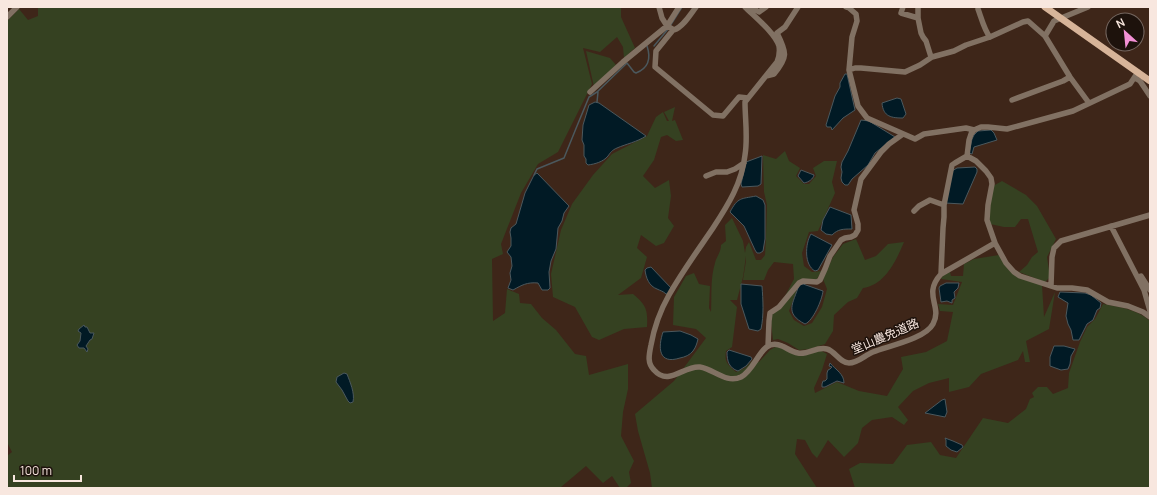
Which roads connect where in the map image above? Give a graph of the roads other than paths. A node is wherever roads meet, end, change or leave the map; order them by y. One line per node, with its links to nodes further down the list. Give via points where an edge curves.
1 (17, 7): 15 (street)
2 (659, 7): 18 (street, via 662,18)
3 (679, 7): 18 (street)
4 (696, 7): 18 (street, via 676,30)
5 (745, 7): 24 (street, via 775,38 779,47 777,62)
6 (751, 7): 7 (street, via 759,12)
7 (766, 7)
8 (798, 7): 24 (street, via 785,27 777,33 784,47 783,63 774,74)
9 (846, 7): 22 (street, via 856,14 857,21 852,37)
10 (903, 7): 16 (street, via 901,13)
11 (918, 7): 16 (street)
12 (1045, 7): 17 (main road)
13 (1088, 7): 17 (street)
14 (978, 9): 20 (street)
15 (7, 17)
16 (918, 18): 21 (street)
17 (1060, 18): 19 (street, via 1054,21); 23 (main road)
18 (670, 28): 27 (street, via 623,62); 29 (street, via 656,50 655,67 713,115 723,116 739,98)
19 (1045, 36): 20 (street, via 1028,21); 25 (street)
20 (990, 37): 21 (street)
21 (931, 57): 22 (street, via 905,72 861,68)
22 (849, 70): 33 (street, via 858,106 864,115)
23 (1136, 75): 26 (main road); 28 (street); 31 (street, via 1130,84)
24 (766, 76): 29 (street)
25 (1070, 77): 30 (street); 31 (street)
26 (1150, 81)
27 (590, 92)
28 (1150, 96)
29 (746, 100): 35 (street)
30 (1012, 100)
31 (1089, 103): 32 (street, via 1073,111 1007,129 982,127)
32 (974, 130): 33 (street, via 966,128 924,134 915,139); 34 (street, via 969,140)
33 (903, 134): 48 (street, via 881,152 861,179 854,210 858,224 855,235 841,240 830,256 820,280 799,283 779,307 770,313)
34 (967, 156): 37 (street, via 952,165); 41 (street, via 976,161 991,178 987,220)
35 (744, 163): 36 (street, via 728,172 716,172); 48 (street, via 732,197 662,309 652,337 649,361 657,373 668,377 696,366 731,379 742,376 751,369)
36 (706, 176)
37 (944, 205): 38 (street, via 930,200); 42 (street)
38 (914, 211)
39 (1150, 215): 40 (street)
40 (1111, 226): 43 (street); 44 (street, via 1061,241 1054,248)
41 (995, 243): 42 (street); 44 (street, via 1014,272)
42 (941, 274): 48 (street, 堂山農免道路, via 933,285 935,315 929,329 871,352 857,361 845,362 826,348 798,353 778,344)
43 (1138, 276): 45 (street, via 1141,276); 46 (street)
44 (1052, 286): 47 (street, via 1087,290 1108,302 1128,306)
45 (1150, 290)
46 (1150, 311)
47 (1150, 317)
48 (768, 346)

